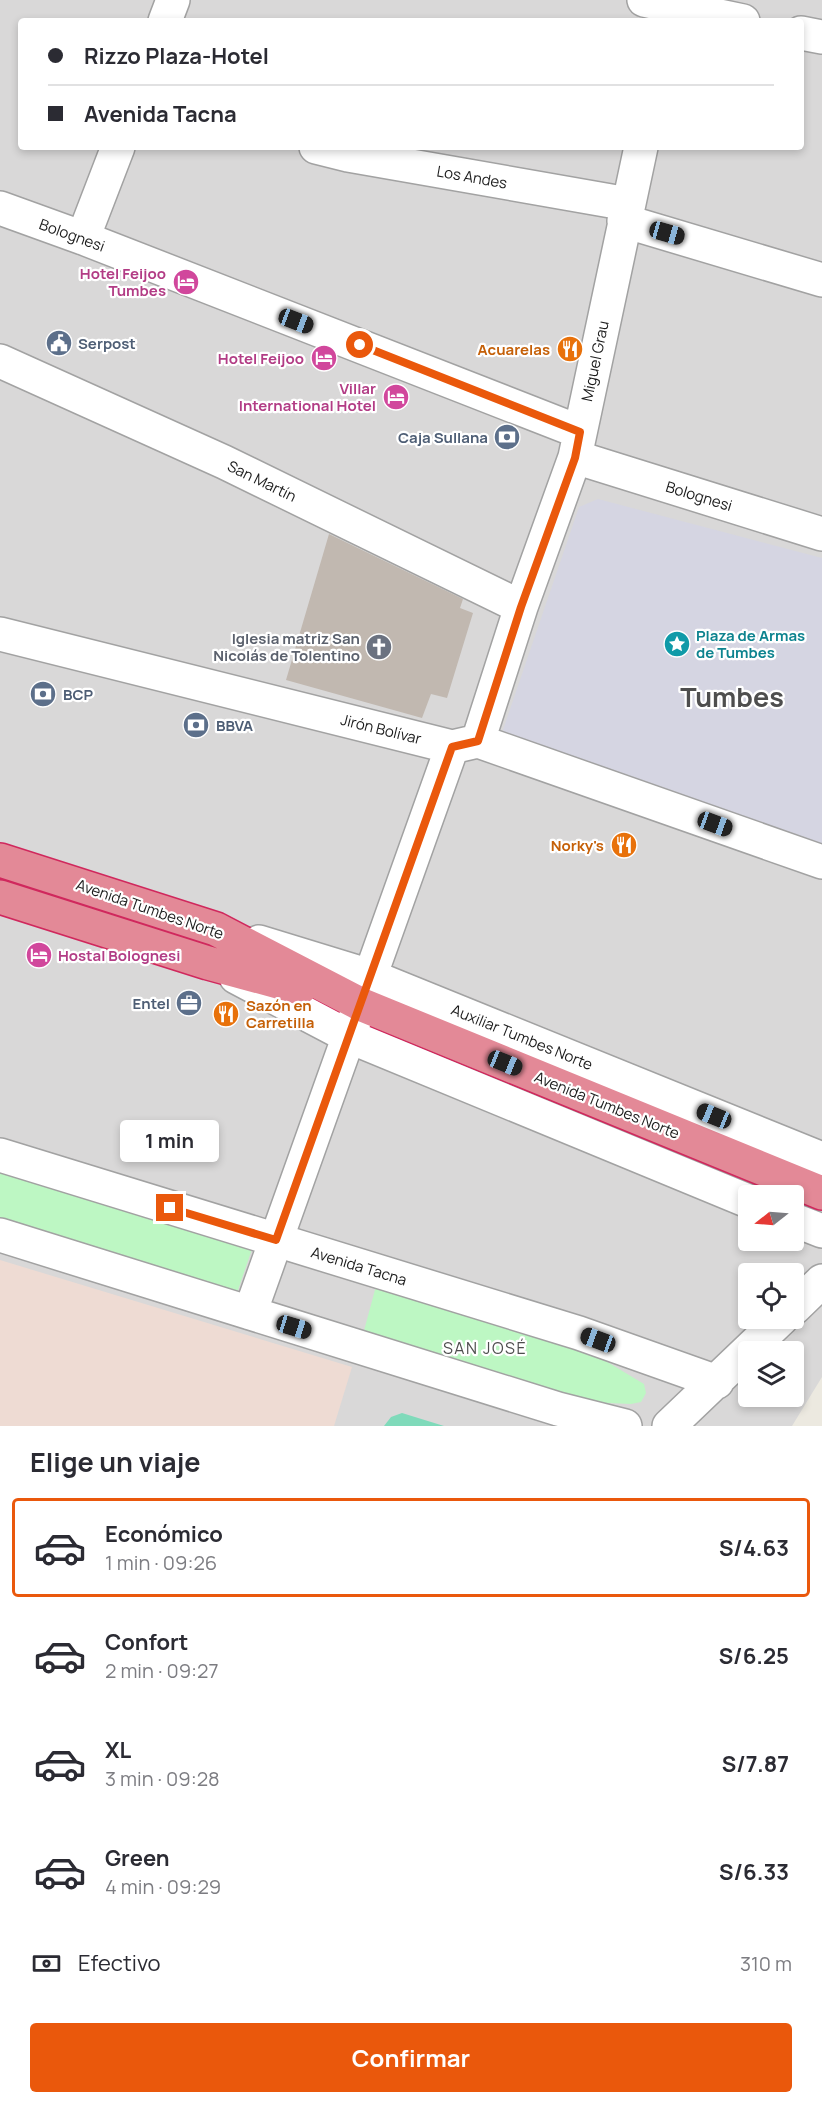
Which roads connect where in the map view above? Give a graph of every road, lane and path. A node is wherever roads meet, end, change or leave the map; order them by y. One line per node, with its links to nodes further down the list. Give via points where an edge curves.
1 (173, 0): 4 (street)
2 (644, 0): 3 (street)
3 (678, 10): 5 (street)
4 (166, 18)
5 (725, 18)
6 (804, 34): 7 (street)
7 (822, 37)
8 (117, 150): 13 (street)
9 (328, 150): 12 (street, Los Andes)
10 (640, 150): 12 (street, Miguel Grau)
11 (0, 208): 13 (street, Bolognesi)
12 (626, 212): 14 (street, Los Andes); 16 (street, Miguel Grau)
13 (83, 238): 16 (street, Bolognesi)
14 (822, 280)
15 (0, 361): 18 (street, San Martín, via 224,462)
16 (578, 445): 17 (street, Bolognesi); 18 (street, Miguel Grau)
17 (822, 534)
18 (521, 607): 20 (street, Miguel Grau)
19 (0, 634): 20 (street, Jirón Bolívar)
20 (465, 744): 22 (street, Jirón Bolívar); 25 (street, Miguel Grau)
21 (0, 860): 25 (highway, Avenida Tumbes Norte, via 216,929)
22 (822, 862)
23 (0, 897): 24 (highway, Avenida Tumbes Norte)
24 (208, 963): 25 (highway, Avenida Tumbes Norte); 26 (street)
25 (365, 990): 26 (street, Miguel Grau); 28 (street, Auxiliar Tumbes Norte); 29 (highway, Avenida Tumbes Norte, via 441,1038)
26 (348, 1036): 30 (street); 34 (street, Miguel Grau)
27 (0, 1155): 34 (street, Avenida Tacna)
28 (822, 1159)
29 (822, 1193)
30 (738, 1197)
31 (804, 1224): 32 (street)
32 (822, 1232)
33 (0, 1235): 37 (street)
34 (276, 1240): 37 (street, Miguel Grau); 39 (street, Avenida Tacna, via 579,1333)
35 (822, 1281): 36 (street)
36 (804, 1298)
37 (250, 1313): 40 (street, via 558,1409)
38 (771, 1329): 39 (street)
39 (717, 1382): 41 (street)
40 (625, 1426)
41 (669, 1426)

